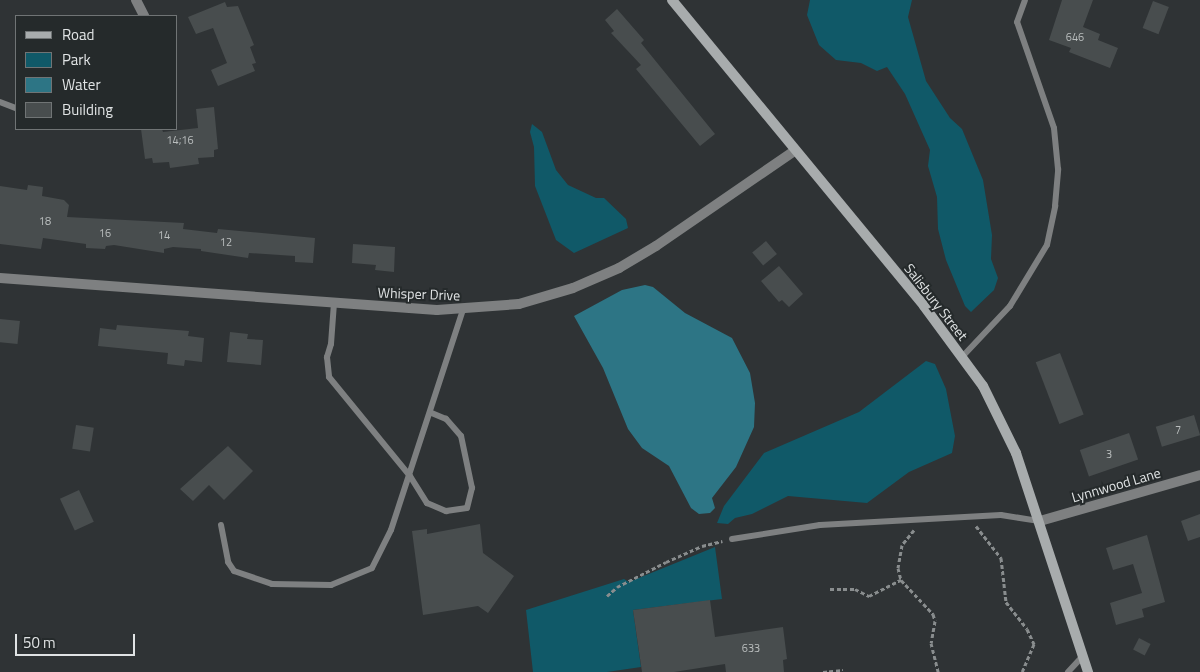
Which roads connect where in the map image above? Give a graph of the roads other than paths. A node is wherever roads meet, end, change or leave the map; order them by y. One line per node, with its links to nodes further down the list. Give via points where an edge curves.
1 (136, 0): 4 (street)
2 (672, 0): 7 (main road, Salisbury Street)
3 (1025, 0): 11 (lane, via 1017,22 1024,52 1045,95 1054,128 1058,169 1054,206 1047,245 1015,298)
4 (144, 15)
5 (0, 102): 6 (lane)
6 (15, 108)
7 (794, 151): 10 (street, Whisper Drive, via 656,246 612,272 547,297); 11 (main road, Salisbury Street, via 924,306)
8 (0, 278): 9 (street, Whisper Drive)
9 (334, 303): 10 (street, Whisper Drive); 14 (lane, via 327,357 329,377)
10 (463, 310): 12 (lane)
11 (962, 357): 15 (main road, Salisbury Street, via 983,386 1016,453)
12 (432, 413): 14 (lane); 14 (lane, via 446,419 461,436 472,488 467,508 446,511 427,503)
13 (1200, 475): 15 (street, Lynnwood Lane)
14 (410, 476): 16 (lane, via 391,530 372,568 331,586 272,584 234,571 228,562)
15 (1040, 521): 17 (lane, via 1002,515 921,519 820,525); 18 (main road, Salisbury Street)
16 (221, 526)
17 (732, 539)
18 (1082, 658): 19 (lane); 20 (main road, Salisbury Street)
19 (1068, 672)
20 (1088, 672)

